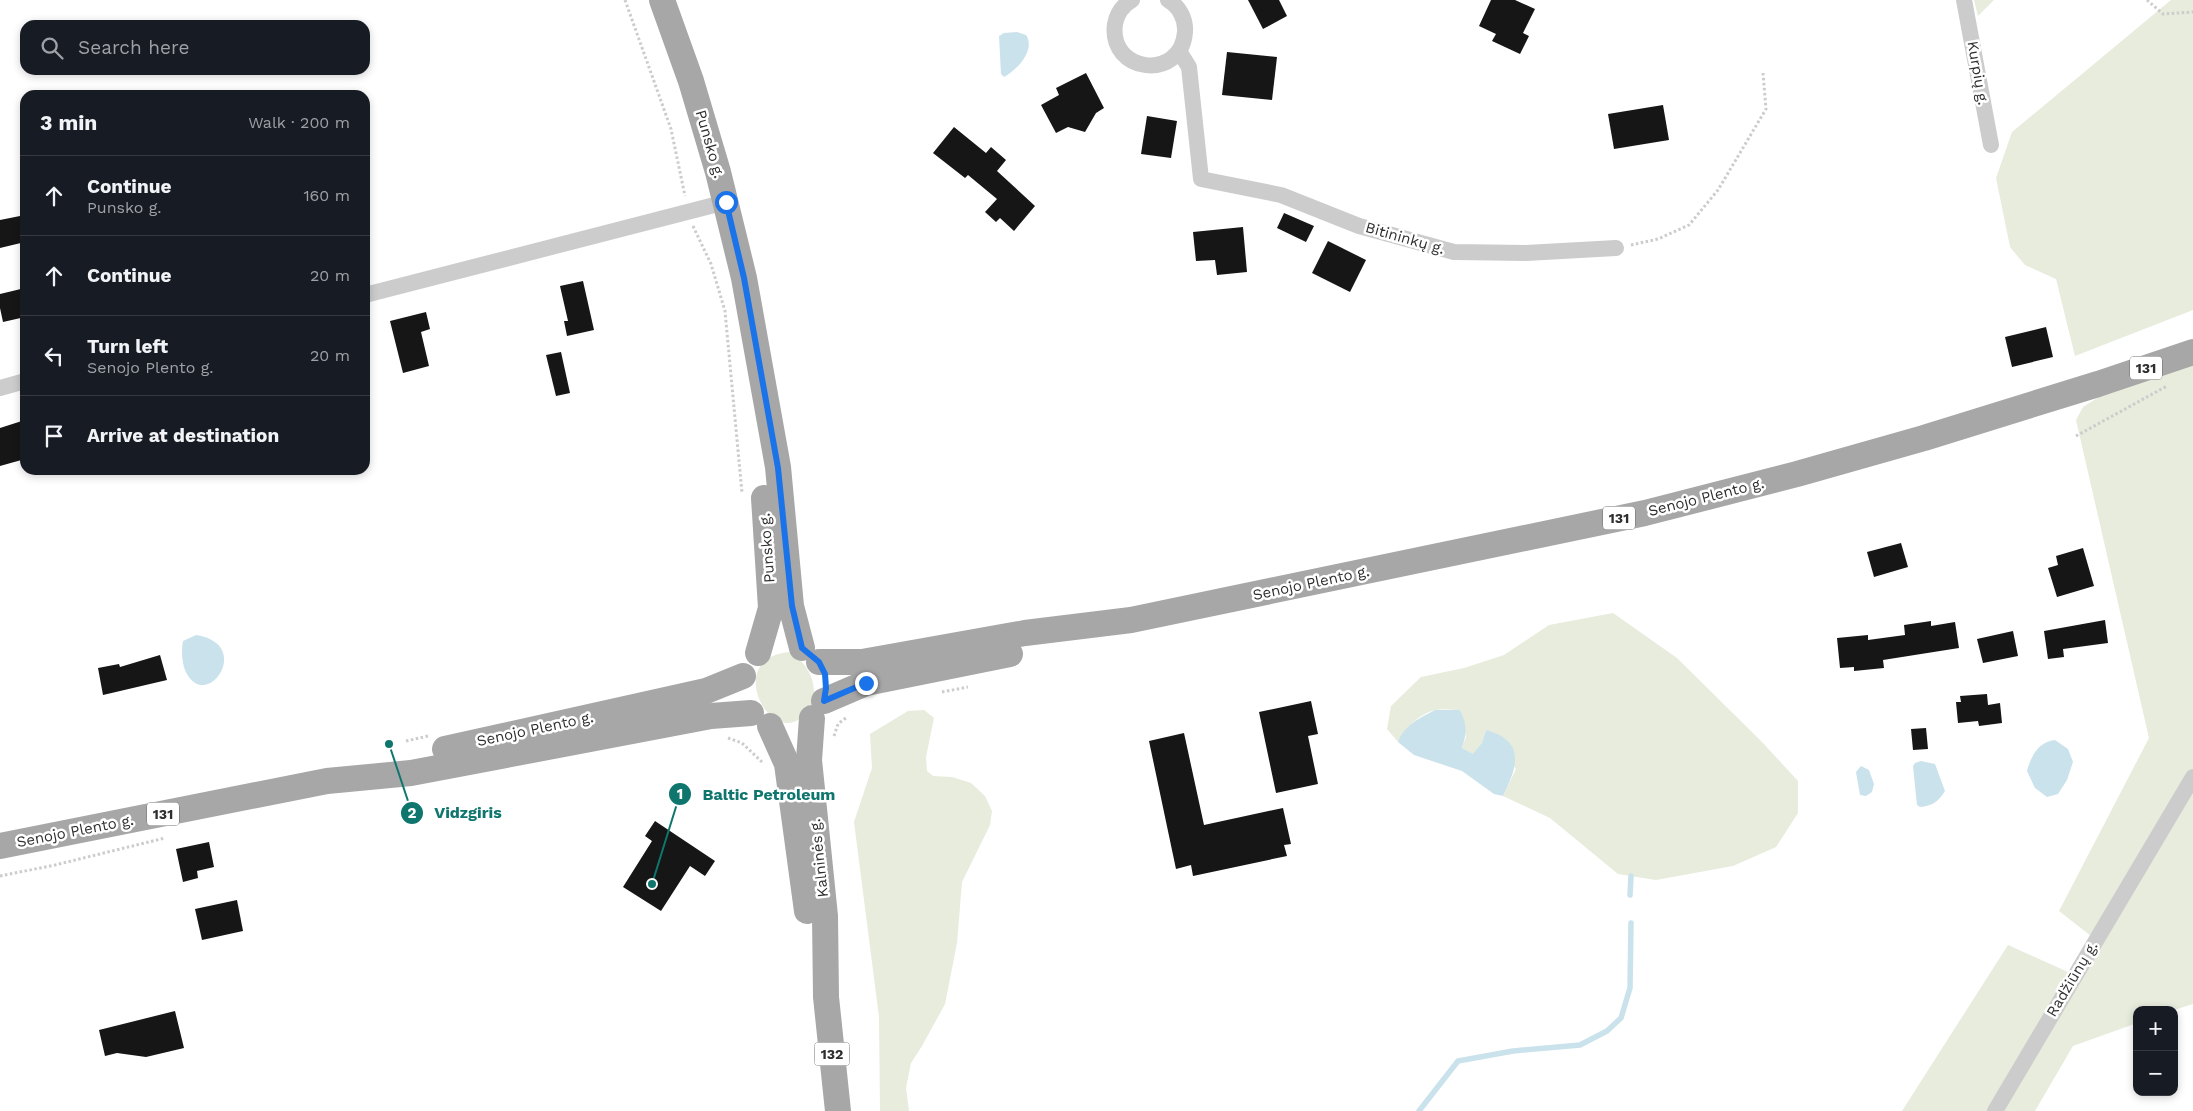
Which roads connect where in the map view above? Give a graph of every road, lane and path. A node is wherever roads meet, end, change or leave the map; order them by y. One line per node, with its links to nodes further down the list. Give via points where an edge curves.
1 (625, 0): 12 (path, via 671,130)
2 (662, 0): 11 (main road, Punsko g., via 691,81)
3 (1132, 0): 8 (street, via 1116,20 1115,36 1121,52 1134,62 1150,66 1171,59)
4 (1168, 0): 8 (street, via 1184,19 1186,30)
5 (1964, 0): 10 (street, Kurpių g.)
6 (2147, 0): 7 (path, via 2163,14)
7 (2193, 12)
8 (1179, 51): 13 (street, Bitininkų g., via 1189,67 1201,179 1281,195 1359,226 1454,252 1526,253)
9 (1763, 73): 13 (path, via 1766,109 1718,190 1689,225 1658,239)
10 (1991, 145)
11 (726, 202): 12 (street); 16 (main road, Punsko g., via 744,278)
12 (689, 212): 14 (street); 21 (path, via 725,311)
13 (1616, 248)
14 (370, 294)
15 (2193, 352): 22 (main road, Senojo Plento g. / 131, via 1924,438 1645,513)
16 (761, 380): 23 (main road, Punsko g., via 762,469 771,608); 24 (main road, Punsko g., via 778,468 792,606)
17 (20, 383): 19 (street)
18 (2172, 384): 20 (path)
19 (0, 388)
20 (2076, 436)
21 (742, 495)
22 (1132, 620): 24 (main road, Senojo Plento g., via 1025,633 862,662); 28 (main road, Senojo Plento g., via 1025,651 866,683)
23 (758, 653): 24 (main road, via 772,646 787,644); 25 (main road)
24 (810, 655): 28 (main road, via 826,681)
25 (743, 676): 30 (main road, via 744,695); 35 (main road, Senojo Plento g., via 706,691 392,760)
26 (973, 684): 27 (path)
27 (936, 694)
28 (818, 710): 30 (main road, via 799,726 784,729); 37 (main road, Kalninės g., via 809,760 825,916)
29 (853, 712): 32 (path, via 838,724)
30 (760, 720): 31 (main road, Senojo Plento g.); 33 (main road, Kalninės g.)
31 (712, 724): 33 (path, via 742,743 758,761 774,767); 35 (main road, Senojo Plento g., via 411,773)
32 (833, 740)
33 (787, 764): 37 (main road, Kalninės g., via 808,918)
34 (2193, 777): 39 (street, Radžiūnų g.)
35 (327, 781): 36 (main road, Senojo Plento g. / 131)
36 (0, 846)
37 (826, 997): 38 (main road, Kalninės g. / 132)
38 (838, 1111)
39 (1995, 1111)

